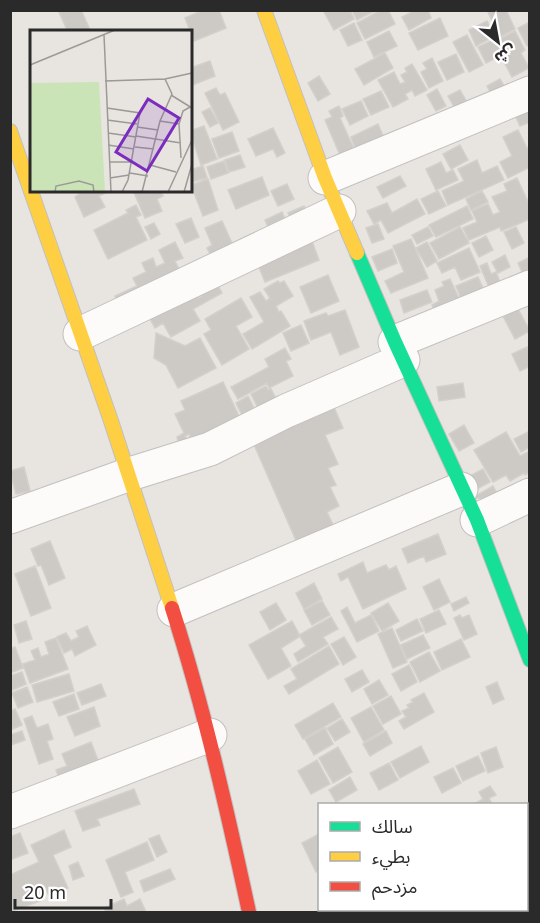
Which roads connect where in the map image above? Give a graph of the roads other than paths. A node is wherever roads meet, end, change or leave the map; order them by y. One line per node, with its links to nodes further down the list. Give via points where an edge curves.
1 (264, 10): 4 (street)
2 (530, 93): 4 (street)
3 (10, 131): 5 (street)
4 (326, 178): 7 (street)
5 (30, 189)
6 (31, 192): 9 (street)
7 (339, 211): 9 (street); 10 (street)
8 (530, 287): 10 (street)
9 (80, 334): 11 (street)
10 (399, 351): 11 (street, via 210,449); 12 (street)
11 (130, 474): 14 (street); 16 (street)
12 (461, 489): 15 (street); 16 (street)
13 (530, 495): 15 (street)
14 (10, 517)
15 (477, 520): 17 (street)
16 (174, 610): 18 (street)
17 (530, 660)
18 (210, 735): 19 (street); 20 (street)
19 (10, 812)
20 (249, 912)

